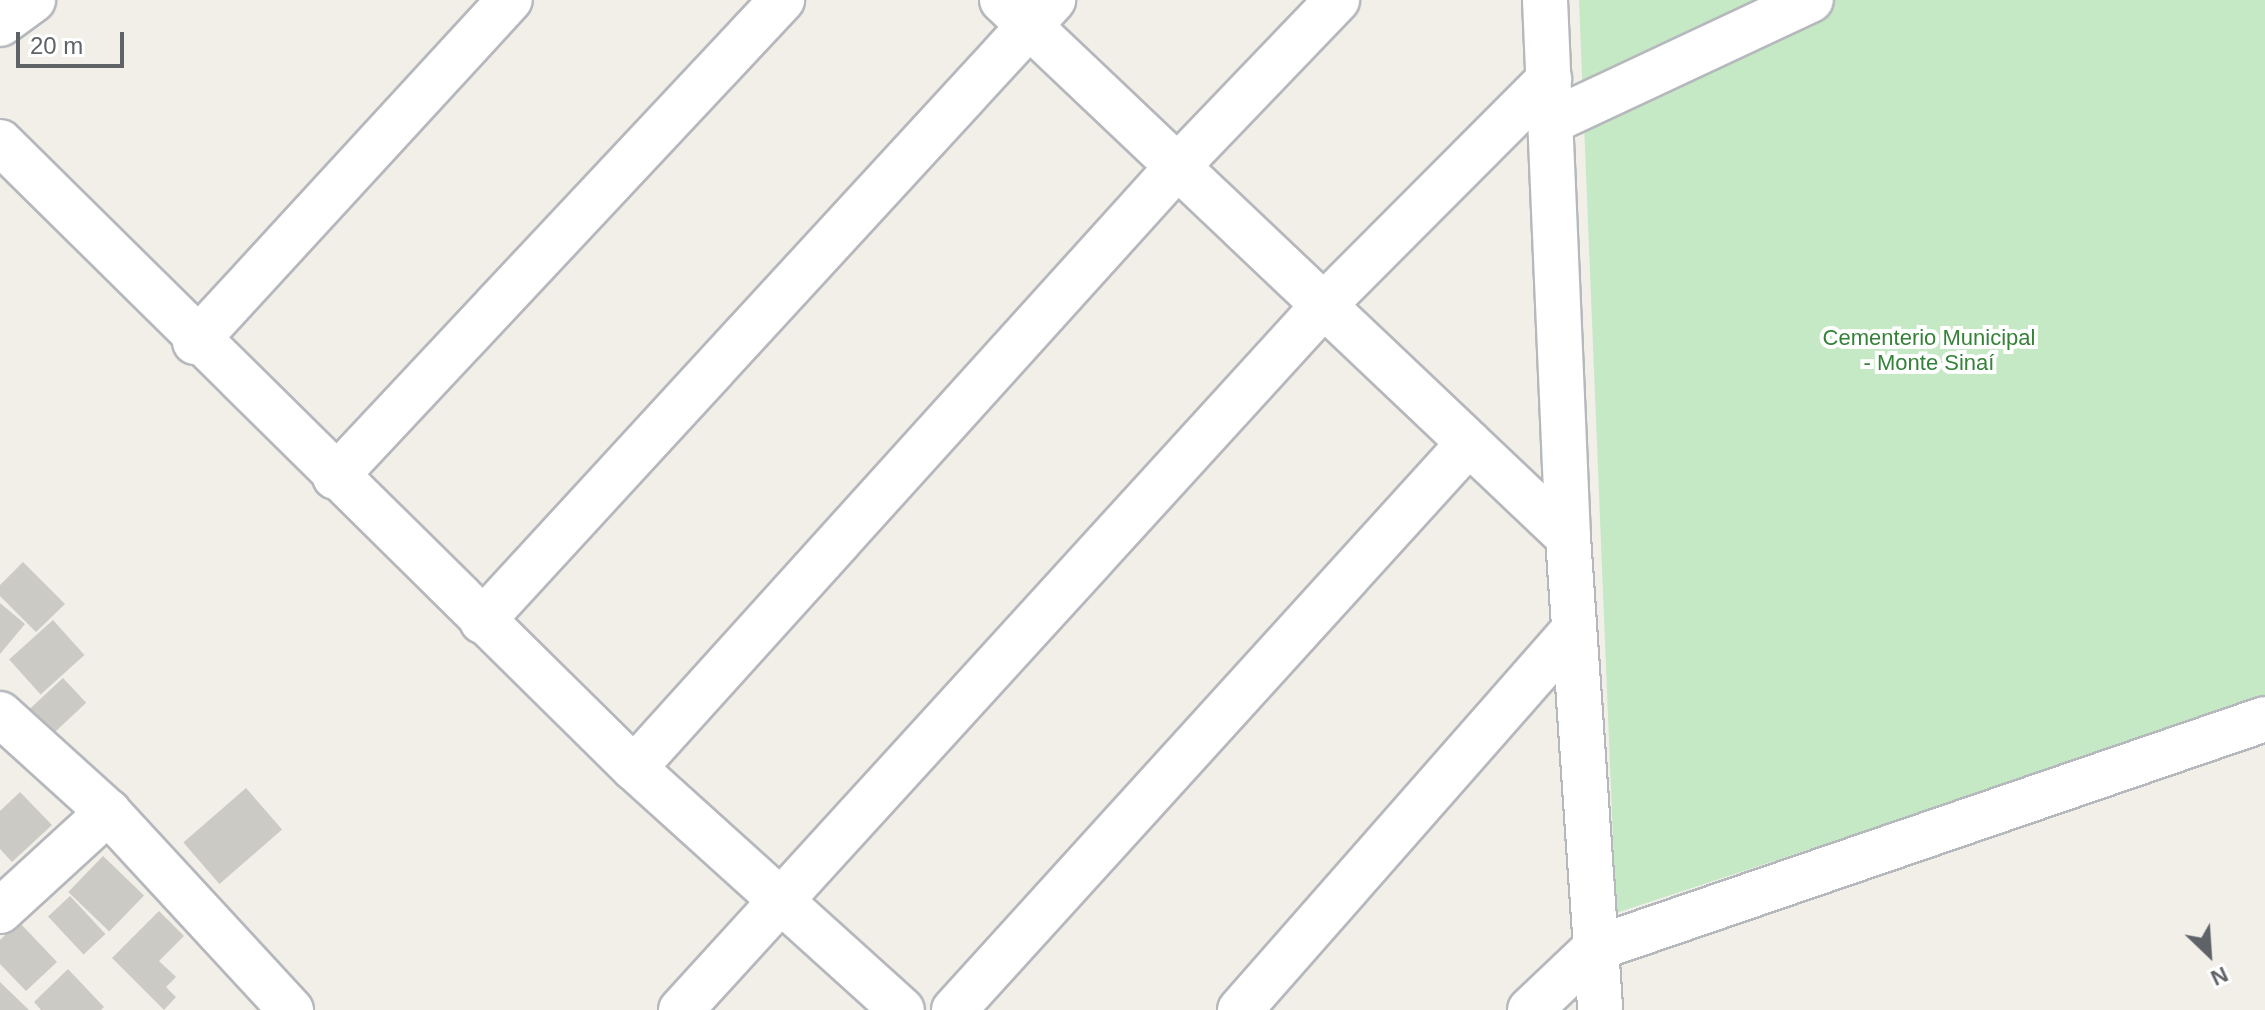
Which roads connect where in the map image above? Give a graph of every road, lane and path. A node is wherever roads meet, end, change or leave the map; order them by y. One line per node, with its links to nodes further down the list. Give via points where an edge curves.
1 (33, 0): 8 (street)
2 (510, 0): 14 (street)
3 (782, 0): 16 (street)
4 (1337, 0): 12 (street)
5 (1545, 0): 9 (street)
6 (1811, 0): 10 (street)
7 (1028, 8): 12 (street); 18 (street)
8 (0, 24)
9 (1549, 79): 10 (street); 13 (street)
10 (1550, 122): 17 (street)
11 (0, 142): 14 (street)
12 (1178, 166): 13 (street); 22 (street)
13 (1324, 305): 15 (street); 24 (street)
14 (195, 342): 16 (street)
15 (1469, 443): 17 (street); 30 (street)
16 (335, 477): 18 (street)
17 (1568, 537): 19 (street)
18 (482, 621): 22 (street)
19 (1573, 631): 26 (street); 31 (street)
20 (0, 714): 23 (street)
21 (2265, 719): 26 (street)
22 (634, 768): 24 (street)
23 (108, 812): 25 (street); 27 (street)
24 (784, 899): 28 (street); 29 (street)
25 (0, 911)
26 (1594, 949): 32 (street); 33 (street)
27 (290, 1010)
28 (681, 1010)
29 (902, 1010)
30 (954, 1010)
31 (1240, 1010)
32 (1530, 1010)
33 (1600, 1010)

